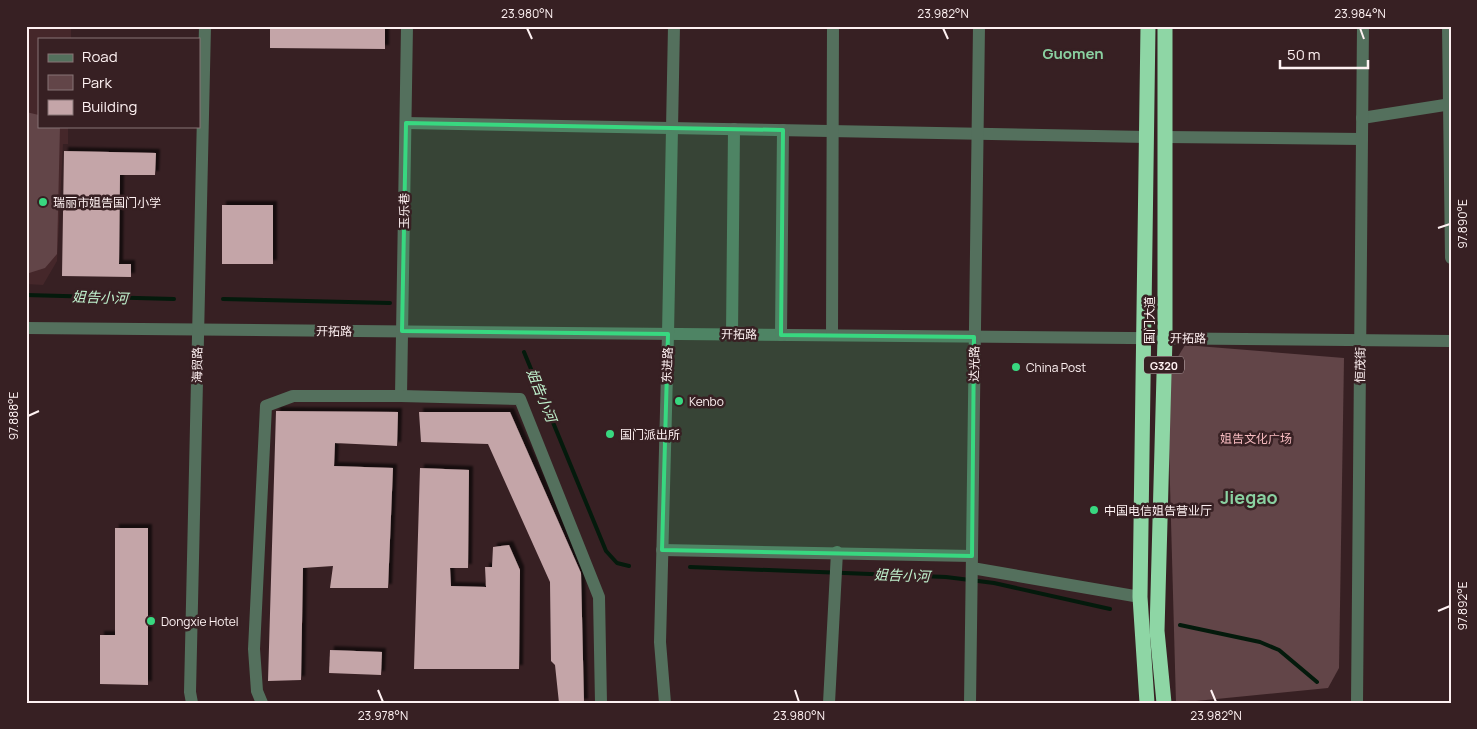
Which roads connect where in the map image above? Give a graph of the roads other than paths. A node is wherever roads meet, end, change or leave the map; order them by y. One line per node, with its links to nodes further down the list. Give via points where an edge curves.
1 (205, 26): 23 (street, 海贸路)
2 (407, 26): 12 (street, 玉乐巷)
3 (674, 26): 13 (street, 东进路)
4 (834, 26): 16 (street)
5 (979, 26): 17 (street, 达光路)
6 (1148, 26): 18 (highway, 国门大道 / G320)
7 (1164, 26): 19 (highway, 国门大道 / G320)
8 (1363, 26): 11 (street, 恒茂街)
9 (1448, 26): 10 (street)
10 (1450, 104): 11 (street); 21 (street)
11 (1362, 118): 20 (street, 恒茂街)
12 (406, 123): 13 (street); 24 (street, 玉乐巷)
13 (672, 128): 14 (street); 25 (street, 东进路)
14 (734, 129): 15 (street); 26 (street)
15 (783, 130): 16 (street); 27 (street)
16 (833, 130): 17 (street); 28 (street)
17 (978, 133): 18 (street); 29 (street, 达光路)
18 (1147, 137): 30 (highway, 国门大道 / G320)
19 (1164, 137): 20 (street); 31 (highway, 国门大道 / G320)
20 (1362, 139): 32 (street, 恒茂街)
21 (1451, 258)
22 (26, 328): 23 (street, 开拓路)
23 (198, 329): 24 (street, 开拓路); 39 (street, 海贸路)
24 (402, 331): 25 (street, 开拓路); 34 (street, 玉乐巷)
25 (668, 334): 26 (street, 开拓路); 35 (street, 东进路)
26 (732, 334): 27 (street, 开拓路)
27 (781, 335): 28 (street, 开拓路)
28 (832, 335): 29 (street, 开拓路)
29 (974, 336): 30 (street, 开拓路); 37 (street, 达光路)
30 (1144, 338): 31 (street, 开拓路); 38 (highway, 国门大道 / G320)
31 (1164, 338): 32 (street, 开拓路); 46 (highway, 国门大道 / G320, via 1157,631)
32 (1360, 340): 33 (street, 开拓路); 47 (street, 恒茂街)
33 (1451, 341)
34 (401, 396): 40 (street, via 293,396 266,406 254,648 257,691); 41 (street, via 520,399 599,597)
35 (662, 550): 36 (street); 42 (street, 东进路, via 660,642)
36 (836, 559): 37 (street); 43 (street)
37 (972, 565): 38 (street); 44 (street, 达光路)
38 (1140, 597): 45 (highway, 国门大道 / G320)
39 (192, 703)
40 (262, 703)
41 (600, 703)
42 (665, 703)
43 (830, 703)
44 (970, 703)
45 (1147, 703)
46 (1164, 703)
47 (1357, 703)

